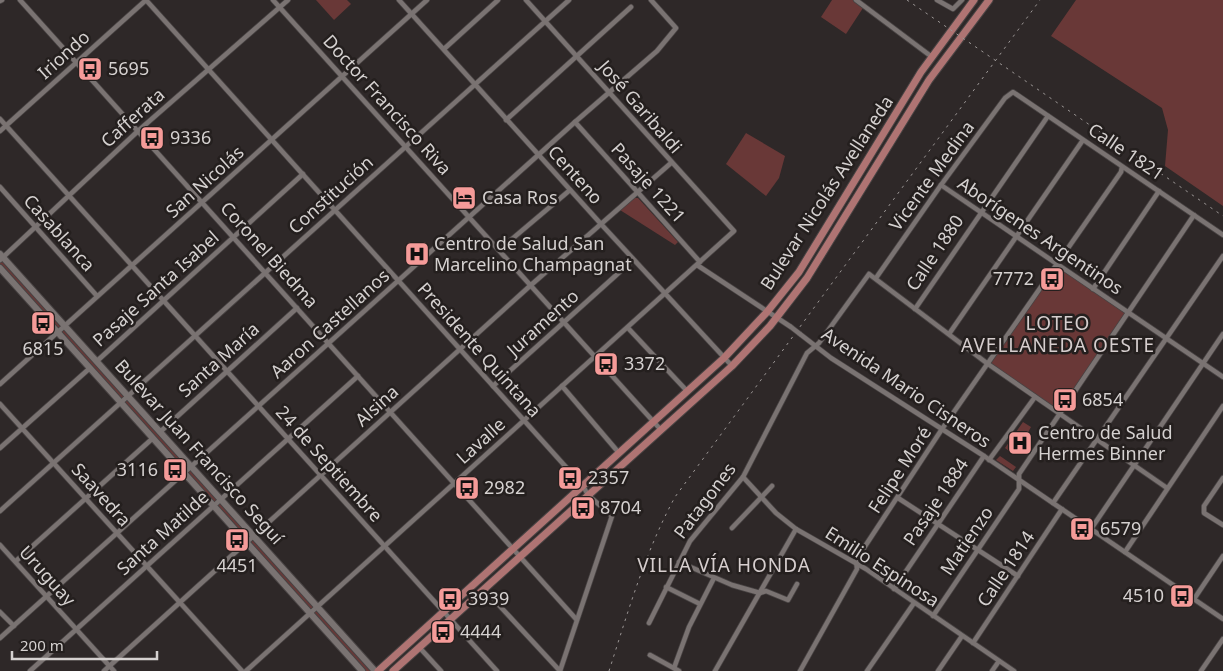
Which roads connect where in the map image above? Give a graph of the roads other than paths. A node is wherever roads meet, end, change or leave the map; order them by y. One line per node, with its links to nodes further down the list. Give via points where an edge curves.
1 (20, 0): 23 (street, Coronel Biedma)
2 (146, 0): 23 (street, Iriondo); 24 (street, Presidente Quintana)
3 (274, 0): 16 (street, Doctor Francisco Riva)
4 (288, 0): 16 (street, Cafferata)
5 (399, 0): 18 (street, Centeno)
6 (427, 0): 18 (street, San Nicolás)
7 (498, 0): 20 (street)
8 (526, 0): 19 (street, José Garibaldi)
9 (569, 0): 19 (street, Constitución)
10 (651, 0): 27 (street, Aaron Castellanos, via 676,28 657,51)
11 (856, 0): 22 (street)
12 (937, 0): 13 (street, via 953,9)
13 (962, 0)
14 (974, 0): 22 (main road, Bulevar Nicolás Avellaneda)
15 (989, 0): 80 (main road, Bulevar Nicolás Avellaneda, via 929,80 816,264)
16 (280, 7): 24 (street, Cafferata); 25 (street, Doctor Francisco Riva)
17 (631, 8): 21 (street)
18 (412, 14): 20 (street, Centeno); 25 (street, San Nicolás)
19 (545, 22): 21 (street, José Garibaldi); 26 (street, Constitución)
20 (444, 49): 26 (street, Centeno)
21 (577, 56): 27 (street, José Garibaldi); 31 (street)
22 (932, 57): 78 (main road, Bulevar Nicolás Avellaneda, via 808,257)
23 (77, 62): 33 (street, Iriondo); 35 (street, Coronel Biedma)
24 (208, 69): 35 (street, Cafferata); 36 (street, Presidente Quintana)
25 (342, 77): 36 (street, San Nicolás); 38 (street, Doctor Francisco Riva)
26 (475, 84): 31 (street, Centeno); 38 (street, Constitución)
27 (610, 92): 32 (street, Aaron Castellanos); 40 (street, José Garibaldi)
28 (1013, 92): 29 (street, Calle 1821); 43 (street, Vicente Medina, via 1005,98)
29 (1048, 116): 37 (street, Calle 1821); 51 (street, Calle 1880)
30 (0, 119): 33 (street, 24 de Septiembre)
31 (506, 120): 39 (street, Centeno)
32 (575, 122): 39 (street, Aaron Castellanos); 46 (street, Pasaje 1221)
33 (6, 126): 34 (street, Iriondo); 48 (street, 24 de Septiembre)
34 (0, 131)
35 (138, 131): 48 (street, Cafferata); 49 (street, Coronel Biedma)
36 (272, 140): 42 (street, Presidente Quintana); 49 (street, San Nicolás)
37 (1083, 140): 41 (street, Calle 1821); 58 (street)
38 (405, 147): 50 (street, Constitución); 53 (street, Doctor Francisco Riva)
39 (538, 155): 45 (street, Centeno); 53 (street, Aaron Castellanos)
40 (671, 163): 46 (street, Alsina); 56 (street, José Garibaldi)
41 (1122, 167): 47 (street, Calle 1821); 65 (street, Felipe Moré)
42 (303, 174): 50 (street, Presidente Quintana); 59 (street, Pasaje Santa Isabel)
43 (941, 185): 51 (street, Aborígenes Argentinos); 69 (street, Vicente Medina)
44 (0, 187): 55 (street, Casablanca)
45 (570, 190): 54 (street, Centeno); 60 (street)
46 (637, 192): 54 (street, Alsina); 64 (street, Pasaje 1221)
47 (1159, 192): 52 (street, Calle 1821); 72 (street)
48 (69, 196): 55 (street, Cafferata); 66 (street, 24 de Septiembre)
49 (203, 202): 59 (street, Coronel Biedma); 66 (street, San Nicolás)
50 (335, 210): 68 (street, Constitución); 70 (street, Presidente Quintana)
51 (980, 212): 58 (street, Aborígenes Argentinos); 77 (street, Calle 1880)
52 (1194, 215): 57 (street, Calle 1821); 79 (street, Matienzo)
53 (469, 217): 60 (street, Doctor Francisco Riva); 70 (street, Aaron Castellanos)
54 (601, 224): 63 (street, Centeno); 71 (street, Alsina)
55 (35, 227): 62 (street, Cafferata); 74 (street, Casablanca)
56 (734, 231): 64 (street, Lavalle)
57 (1223, 235)
58 (1016, 236): 65 (street, Aborígenes Argentinos); 85 (street)
59 (234, 238): 68 (street, Coronel Biedma); 75 (street, Pasaje Santa Isabel)
60 (499, 250): 71 (street, Doctor Francisco Riva)
61 (1223, 256): 88 (street)
62 (1, 257): 82 (main road, Bulevar Juan Francisco Seguí)
63 (633, 260): 73 (street, Centeno); 81 (street, Juramento)
64 (698, 264): 73 (street, Lavalle); 78 (street, Avenida Mario Cisneros)
65 (1057, 264): 72 (street, Aborígenes Argentinos); 96 (street, Felipe Moré)
66 (132, 265): 74 (street, San Nicolás); 75 (street, 24 de Septiembre)
67 (0, 268): 84 (main road, Bulevar Juan Francisco Seguí)
68 (265, 273): 76 (street, Coronel Biedma); 87 (street, Constitución)
69 (876, 278): 77 (street); 90 (street, via 868,274)
70 (398, 280): 89 (street, Aaron Castellanos); 91 (street, Presidente Quintana)
71 (531, 285): 81 (street, Doctor Francisco Riva); 91 (street, Alsina)
72 (1093, 289): 79 (street, Aborígenes Argentinos)
73 (664, 294): 83 (street, Lavalle); 93 (street, Centeno)
74 (98, 296): 82 (street, San Nicolás)
75 (164, 301): 87 (street, 24 de Septiembre); 94 (street, Pasaje Santa Isabel)
76 (297, 308): 89 (street, Coronel Biedma); 99 (street, Santa María)
77 (915, 309): 85 (street)
78 (767, 312): 80 (street, Avenida Mario Cisneros); 93 (main road, Bulevar Nicolás Avellaneda)
79 (1128, 312): 88 (street, Aborígenes Argentinos); 113 (street, Matienzo)
80 (776, 318): 90 (street, Avenida Mario Cisneros, bridge); 97 (main road, Bulevar Nicolás Avellaneda)
81 (564, 322): 92 (street, Doctor Francisco Riva); 103 (street, Juramento)
82 (65, 325): 84 (street, San Nicolás); 94 (main road, Bulevar Juan Francisco Seguí)
83 (628, 328): 92 (street, Lavalle); 105 (street)
84 (58, 332): 98 (main road, Bulevar Juan Francisco Seguí); 102 (street, San Nicolás)
85 (949, 334): 96 (street)
86 (1223, 334): 95 (street)
87 (195, 336): 99 (street, 24 de Septiembre); 106 (street, Constitución)
88 (1167, 339): 95 (street, Aborígenes Argentinos); 122 (street)
89 (328, 343): 100 (street, Coronel Biedma); 110 (street, Aaron Castellanos)
90 (816, 346): 117 (street, Avenida Mario Cisneros); 132 (street, Patagones, via 807,354)
91 (460, 349): 103 (street, Presidente Quintana); 112 (street, Alsina)
92 (595, 357): 104 (street, Lavalle); 115 (street, Doctor Francisco Riva)
93 (724, 358): 97 (street, Centeno); 105 (main road, Bulevar Nicolás Avellaneda)
94 (97, 361): 106 (main road, Bulevar Juan Francisco Seguí)
95 (1203, 363): 101 (street, Aborígenes Argentinos); 128 (street)
96 (988, 364): 107 (street); 117 (street, Felipe Moré)
97 (732, 366): 118 (main road, Bulevar Nicolás Avellaneda)
98 (90, 368): 108 (main road, Bulevar Juan Francisco Seguí); 116 (street, Pasaje Santa Isabel)
99 (227, 371): 110 (street, 24 de Septiembre); 119 (street, Santa María)
100 (358, 376): 112 (street, Coronel Biedma); 121 (street, Santa Matilde)
101 (1223, 377)
102 (0, 384)
103 (493, 386): 114 (street, Presidente Quintana)
104 (562, 386): 114 (street, Lavalle); 124 (street)
105 (687, 391): 115 (main road, Bulevar Nicolás Avellaneda)
106 (128, 396): 108 (street, Constitución); 119 (main road, Bulevar Juan Francisco Seguí)
107 (1035, 397): 113 (street); 126 (street)
108 (121, 403): 120 (main road, Bulevar Juan Francisco Seguí); 127 (street, Constitución)
109 (0, 404): 116 (street, Saavedra)
110 (259, 406): 121 (street, 24 de Septiembre); 129 (street, Aaron Castellanos)
111 (1223, 406): 138 (street)
112 (390, 412): 131 (street, Alsina); 135 (street, Coronel Biedma)
113 (1060, 414): 122 (street); 134 (street, Matienzo, via 1019,474)
114 (524, 421): 135 (street, Lavalle); 136 (street, Presidente Quintana)
115 (654, 422): 118 (street, Doctor Francisco Riva); 124 (main road, Bulevar Nicolás Avellaneda)
116 (22, 428): 123 (street, Pasaje Santa Isabel); 127 (street, Saavedra)
117 (942, 429): 125 (street, Avenida Mario Cisneros); 142 (street, Felipe Moré)
118 (661, 430): 140 (main road, Bulevar Nicolás Avellaneda)
119 (160, 432): 129 (main road, Bulevar Juan Francisco Seguí)
120 (153, 438): 130 (main road, Bulevar Juan Francisco Seguí); 141 (street)
121 (288, 439): 131 (street, 24 de Septiembre); 143 (street, Santa Matilde)
122 (1097, 440): 128 (street); 144 (street)
123 (0, 448)
124 (619, 454): 136 (main road, Bulevar Nicolás Avellaneda)
125 (984, 456): 126 (street, Avenida Mario Cisneros); 148 (street, Pasaje 1884)
126 (989, 460): 134 (street, Avenida Mario Cisneros)
127 (54, 463): 141 (street, Saavedra); 147 (street, Constitución)
128 (1135, 465): 138 (street); 152 (street)
129 (192, 467): 130 (street, Aaron Castellanos); 143 (main road, Bulevar Juan Francisco Seguí)
130 (184, 473): 145 (main road, Bulevar Juan Francisco Seguí); 153 (street, Aaron Castellanos)
131 (321, 475): 154 (street, Alsina); 157 (street, 24 de Septiembre)
132 (743, 477): 139 (street, Emilio Espinosa); 164 (street, Patagones, via 701,526)
133 (1223, 478): 149 (street, via 1204,506 1204,513)
134 (1019, 480): 144 (street, Avenida Mario Cisneros); 159 (street, Matienzo, via 1019,489)
135 (454, 483): 157 (street, Lavalle); 158 (street, Coronel Biedma)
136 (582, 486): 140 (street, Presidente Quintana); 158 (main road, Bulevar Nicolás Avellaneda)
137 (772, 486): 139 (street)
138 (1168, 488): 160 (street)
139 (761, 495): 150 (street); 151 (street, Emilio Espinosa)
140 (588, 496): 161 (main road, Bulevar Nicolás Avellaneda); 184 (street, Presidente Quintana, via 612,516)
141 (86, 498): 153 (street, Saavedra); 163 (street)
142 (898, 498): 148 (street); 165 (street, Felipe Moré, via 856,560)
143 (221, 499): 145 (street, Santa Matilde); 154 (main road, Bulevar Juan Francisco Seguí)
144 (1053, 503): 146 (street, Avenida Mario Cisneros)
145 (214, 506): 155 (main road, Bulevar Juan Francisco Seguí); 166 (street, Santa Matilde)
146 (1062, 510): 152 (street, Avenida Mario Cisneros); 167 (street, Calle 1814)
147 (0, 511)
148 (938, 524): 159 (street); 172 (street, Pasaje 1884)
149 (1223, 525)
150 (732, 528)
151 (796, 529): 165 (street, Emilio Espinosa); 173 (street)
152 (1091, 529): 160 (street, Avenida Mario Cisneros)
153 (118, 534): 166 (street, Saavedra); 174 (street, Aaron Castellanos)
154 (254, 536): 155 (street, Alsina); 179 (main road, Bulevar Juan Francisco Seguí)
155 (246, 542): 176 (street, Alsina); 182 (main road, Bulevar Juan Francisco Seguí)
156 (0, 545): 163 (street, Uruguay)
157 (385, 546): 179 (street, Lavalle); 181 (street, 24 de Septiembre)
158 (513, 549): 161 (street, Coronel Biedma); 181 (main road, Bulevar Nicolás Avellaneda)
159 (978, 550): 167 (street); 183 (street, Matienzo)
160 (1125, 552): 175 (street, Avenida Mario Cisneros)
161 (520, 556): 171 (main road, Bulevar Nicolás Avellaneda); 184 (street, Coronel Biedma)
162 (1223, 556): 175 (street)
163 (16, 561): 174 (street, Uruguay)
164 (679, 562): 168 (street); 170 (street, Patagones)
165 (858, 564): 172 (street, Emilio Espinosa); 211 (street, Felipe Moré)
166 (147, 566): 176 (street, Saavedra); 189 (street, Santa Matilde)
167 (1018, 576): 193 (street, Calle 1814)
168 (714, 578): 173 (street); 178 (street)
169 (797, 584): 173 (street, via 788,600 766,591)
170 (666, 587): 178 (street); 187 (street, Patagones)
171 (484, 588): 185 (main road, Bulevar Nicolás Avellaneda); 209 (street)
172 (894, 589): 177 (street, Emilio Espinosa)
173 (760, 593): 210 (street)
174 (47, 596): 188 (street, Aaron Castellanos); 189 (street, Uruguay)
175 (1194, 599): 186 (street, Avenida Mario Cisneros)
176 (180, 602): 197 (street, Alsina); 202 (street, Saavedra)
177 (914, 603): 183 (street, Emilio Espinosa); 212 (street)
178 (700, 604): 198 (street)
179 (317, 607): 182 (street, Lavalle); 205 (main road, Bulevar Juan Francisco Seguí)
180 (0, 612): 188 (street)
181 (444, 612): 185 (street, 24 de Septiembre); 205 (main road, Bulevar Nicolás Avellaneda)
182 (310, 613): 203 (street, Lavalle); 204 (main road, Bulevar Juan Francisco Seguí)
183 (933, 616): 190 (street, Emilio Espinosa)
184 (576, 618): 209 (street)
185 (450, 619): 194 (main road, Bulevar Nicolás Avellaneda); 208 (street, 24 de Septiembre)
186 (1223, 619)
187 (649, 624)
188 (14, 626): 191 (street, Aaron Castellanos)
189 (77, 629): 197 (street, Uruguay); 199 (street, Santa Matilde)
190 (962, 636): 193 (street, Emilio Espinosa); 213 (street)
191 (0, 638)
192 (1223, 638): 216 (street)
193 (973, 643): 196 (street, Emilio Espinosa)
194 (419, 647): 206 (main road, Bulevar Nicolás Avellaneda); 207 (street)
195 (650, 655): 198 (street)
196 (999, 661): 214 (street); 215 (street, Emilio Espinosa)
197 (110, 666): 200 (street, Alsina); 201 (street, Uruguay)
198 (677, 670)
199 (30, 671)
200 (104, 671)
201 (114, 671)
202 (242, 671)
203 (246, 671)
204 (362, 671)
205 (377, 671)
206 (393, 671)
207 (440, 671)
208 (497, 671)
209 (560, 671)
210 (715, 671)
211 (800, 671)
212 (867, 671)
213 (938, 671)
214 (992, 671)
215 (1014, 671)
216 (1201, 671)

